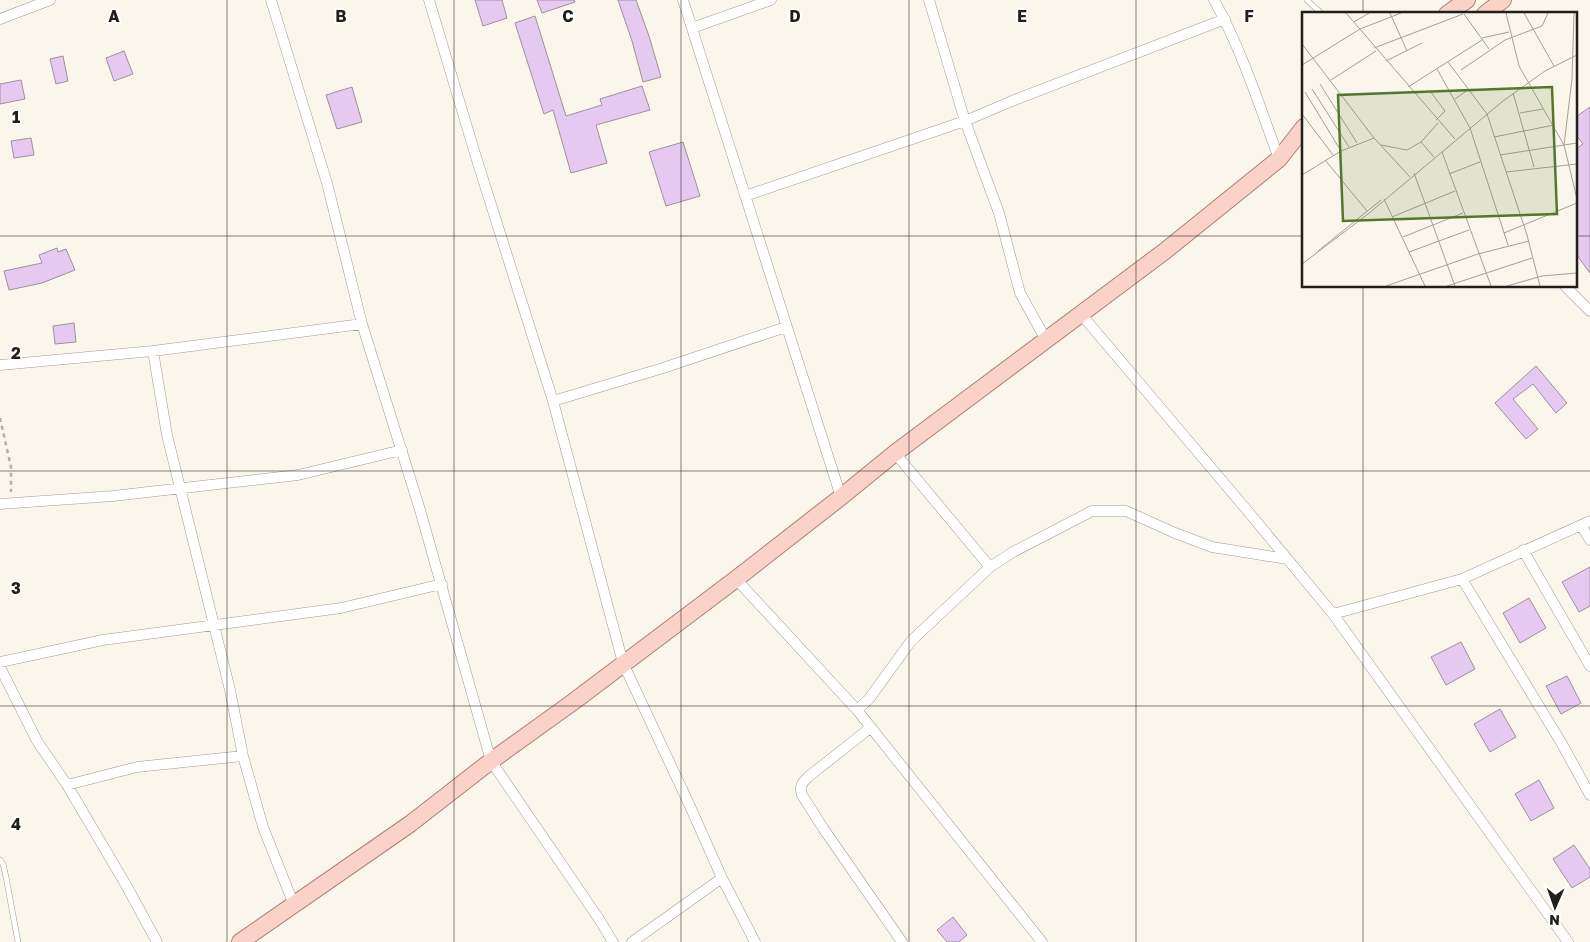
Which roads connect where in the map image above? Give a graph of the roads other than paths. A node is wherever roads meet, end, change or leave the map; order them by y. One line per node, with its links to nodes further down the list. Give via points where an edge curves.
1 (50, 0): 12 (street)
2 (271, 0): 23 (street, via 327,183)
3 (429, 0): 28 (street)
4 (683, 0): 14 (street)
5 (771, 0): 14 (street)
6 (928, 0): 15 (street)
7 (1214, 0): 13 (street)
8 (1307, 0): 10 (lane)
9 (1503, 0): 11 (main road)
10 (1320, 12)
11 (1487, 12)
12 (0, 19)
13 (1225, 19): 15 (street); 18 (street)
14 (692, 28): 19 (street)
15 (964, 121): 19 (street); 25 (street, via 999,213 1020,292)
16 (1302, 130): 18 (main road)
17 (1302, 146): 18 (main road)
18 (1281, 157): 22 (main road)
19 (745, 196): 24 (street)
20 (1567, 288): 21 (street)
21 (1590, 311)
22 (1081, 314): 25 (main road); 37 (street)
23 (362, 324): 26 (street); 29 (street)
24 (786, 327): 28 (street); 32 (street)
25 (1046, 340): 30 (main road)
26 (154, 351): 27 (street); 31 (street)
27 (0, 365)
28 (553, 401): 45 (street)
29 (402, 450): 31 (street, via 298,475); 41 (street)
30 (895, 453): 32 (main road); 38 (street)
31 (181, 489): 33 (street); 43 (street)
32 (841, 497): 39 (main road)
33 (5, 504)
34 (1586, 523): 35 (street); 36 (street)
35 (1590, 540)
36 (1523, 550): 40 (street); 46 (street)
37 (1287, 559): 38 (street, via 1212,547 1126,511 1092,511); 42 (street)
38 (990, 567): 48 (street, via 911,641 869,699)
39 (736, 579): 45 (main road); 48 (street)
40 (1462, 579): 42 (street); 53 (street)
41 (442, 584): 43 (street, via 341,608); 51 (street)
42 (1333, 614): 65 (street)
43 (214, 624): 44 (street, via 103,640); 50 (street)
44 (0, 662)
45 (623, 663): 51 (main road); 55 (street)
46 (1590, 666)
47 (0, 667): 52 (street, via 37,741)
48 (857, 710): 49 (street)
49 (870, 728): 63 (street, via 808,777 800,789); 64 (street)
50 (243, 756): 52 (street, via 137,767); 56 (street, via 263,827)
51 (491, 761): 56 (main road, via 385,843); 60 (street)
52 (67, 785): 58 (street)
53 (1590, 795)
54 (0, 860): 57 (lane, via 5,870)
55 (722, 878): 61 (street); 62 (street)
56 (294, 905): 59 (main road)
57 (18, 942)
58 (156, 942)
59 (240, 942)
60 (613, 942)
61 (632, 942)
62 (755, 942)
63 (902, 942)
64 (1042, 942)
65 (1568, 942)

